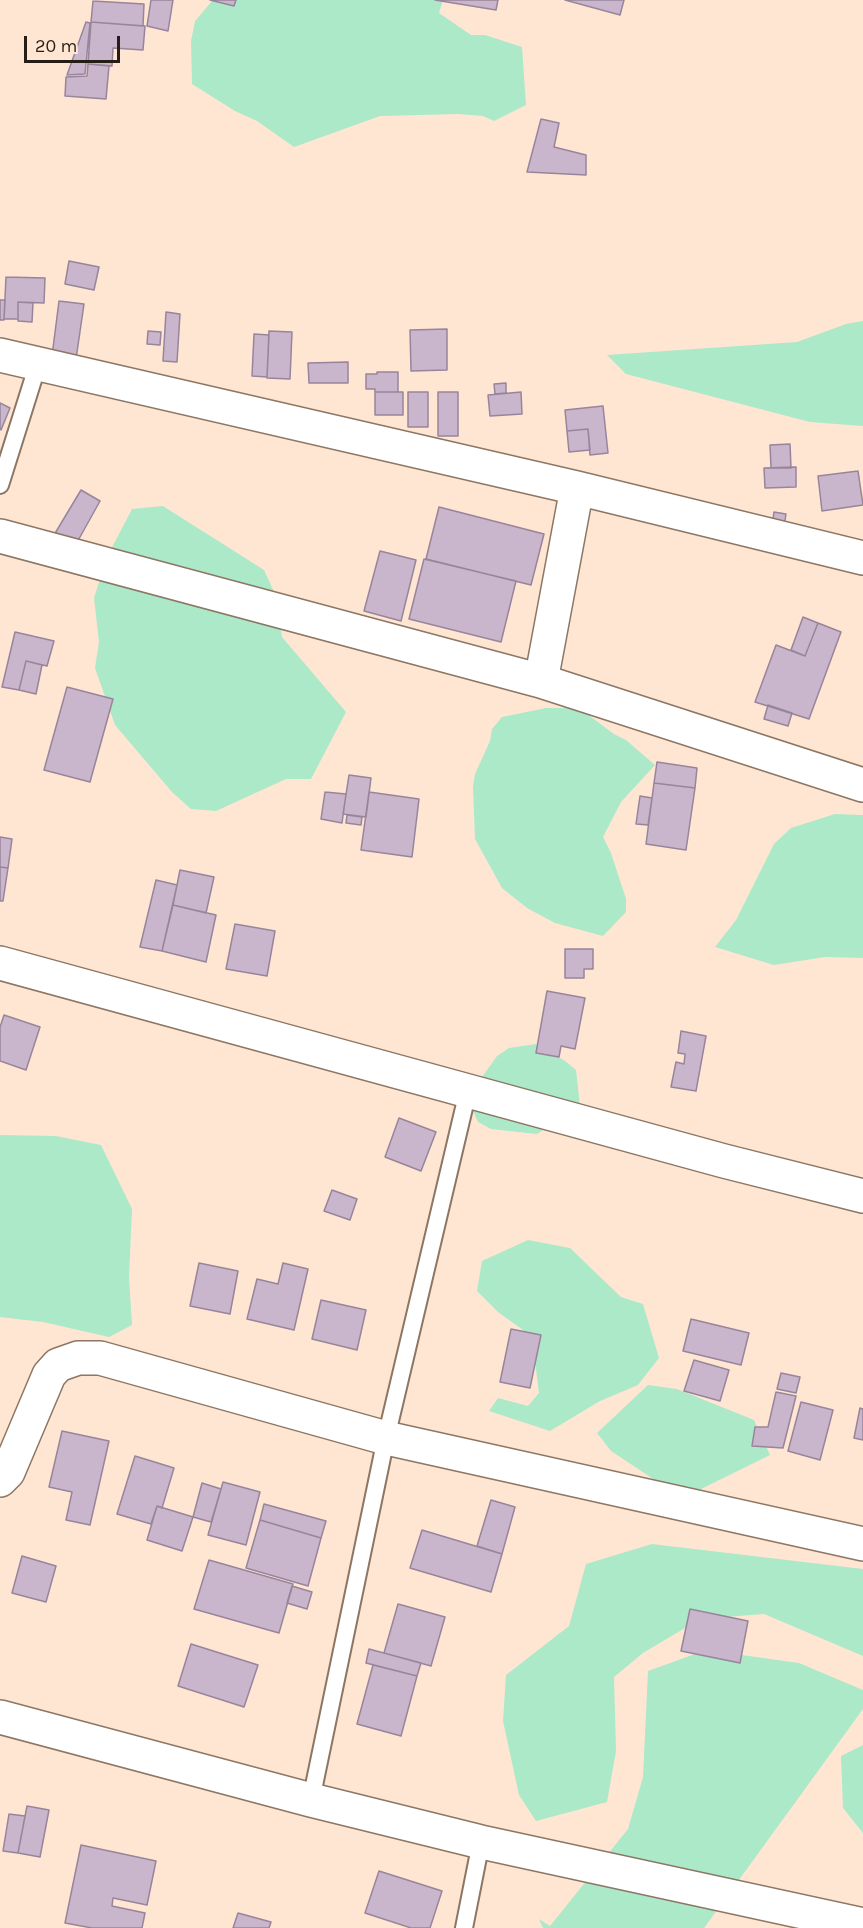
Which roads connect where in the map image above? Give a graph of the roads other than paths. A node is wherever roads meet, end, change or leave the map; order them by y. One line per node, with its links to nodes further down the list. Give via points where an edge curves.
1 (0, 355): 2 (street)
2 (39, 364): 3 (lane); 4 (street)
3 (0, 485)
4 (577, 488): 6 (street); 7 (street)
5 (0, 536): 7 (street)
6 (863, 558)
7 (541, 681): 8 (street)
8 (863, 785)
9 (0, 963): 10 (street)
10 (468, 1091): 11 (street); 12 (lane)
11 (863, 1196)
12 (386, 1438): 13 (street, via 100,1358 78,1358 58,1365 49,1375 8,1472); 14 (street); 16 (lane)
13 (0, 1480)
14 (863, 1544)
15 (0, 1717): 16 (street)
16 (311, 1800): 17 (street)
17 (481, 1842): 18 (street); 19 (lane)
18 (863, 1925)
19 (464, 1928)

